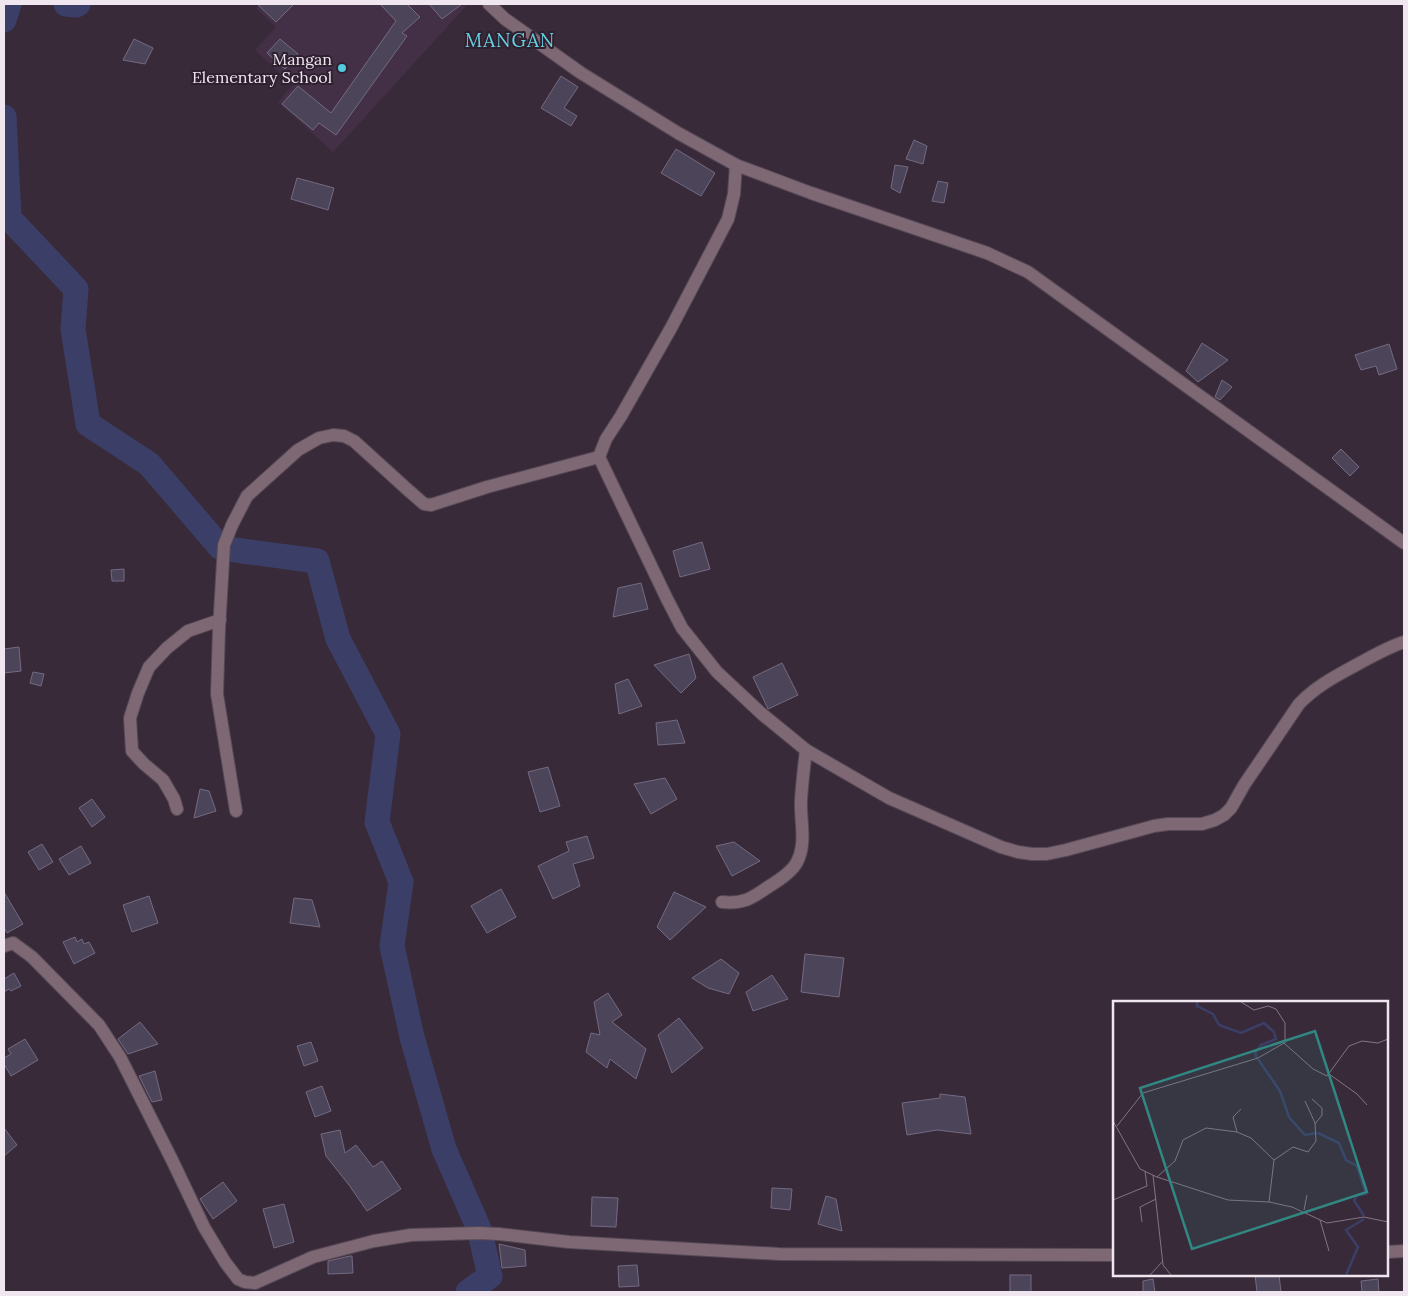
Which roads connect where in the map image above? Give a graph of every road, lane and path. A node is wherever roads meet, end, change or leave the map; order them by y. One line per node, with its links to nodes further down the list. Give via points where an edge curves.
1 (489, 4): 2 (street, via 581,73)
2 (736, 165): 3 (street, via 728,219); 4 (street, via 987,252 1028,272)
3 (599, 457): 5 (street, via 487,487 431,506 424,504 354,441 333,435 319,438 298,450 247,496 224,545); 7 (street, via 682,628 717,672)
4 (1404, 543)
5 (220, 620): 8 (street, via 188,631 149,667 130,718 132,751 163,780); 9 (street, via 217,694)
6 (1404, 642): 7 (street, via 1381,651 1309,693 1224,815 1202,824 1154,826 1066,850 1032,854 1001,847 888,798)
7 (806, 750): 10 (street, via 801,802 803,839 797,862 752,898 743,902)
8 (177, 809)
9 (236, 811)
10 (722, 902)
11 (4, 946): 15 (street, via 13,944 32,957 99,1025 120,1057 204,1227)
12 (1404, 1251): 13 (street)
13 (1388, 1252)
14 (1113, 1254): 15 (street, via 779,1254 569,1242 499,1234 411,1235 314,1257)
15 (243, 1287)

